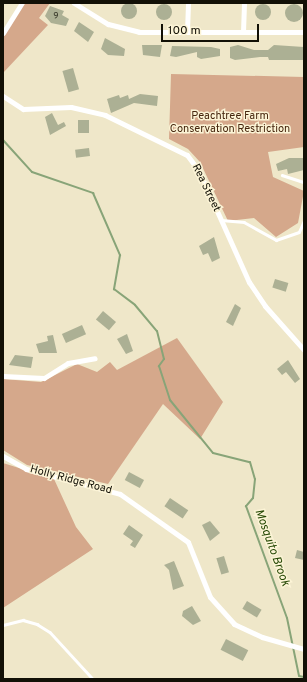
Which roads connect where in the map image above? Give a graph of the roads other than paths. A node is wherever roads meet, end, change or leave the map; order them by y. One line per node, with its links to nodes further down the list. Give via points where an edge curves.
1 (22, 3): 8 (street)
2 (74, 3): 5 (street, via 108,24 139,32)
3 (188, 3): 5 (street)
4 (244, 3): 6 (street)
5 (187, 32): 6 (street)
6 (243, 32): 7 (street)
7 (304, 32)
8 (3, 33)
9 (3, 96): 12 (street, Rea Street, via 23,109 71,107 105,115 172,146 196,165)
10 (282, 175): 11 (lane)
11 (304, 182)
12 (221, 220): 13 (lane, via 244,222 276,240 299,232); 14 (street, Rea Street, via 257,294)
13 (304, 221)
14 (304, 350)
15 (95, 358): 16 (street, via 68,363 44,378)
16 (3, 376)
17 (3, 456): 19 (street, Holly Ridge Road, via 26,469 120,494 188,542 196,556 207,590 224,615 254,634)
18 (3, 625): 20 (lane, via 23,620 37,624 50,632)
19 (304, 649)
20 (93, 679)

